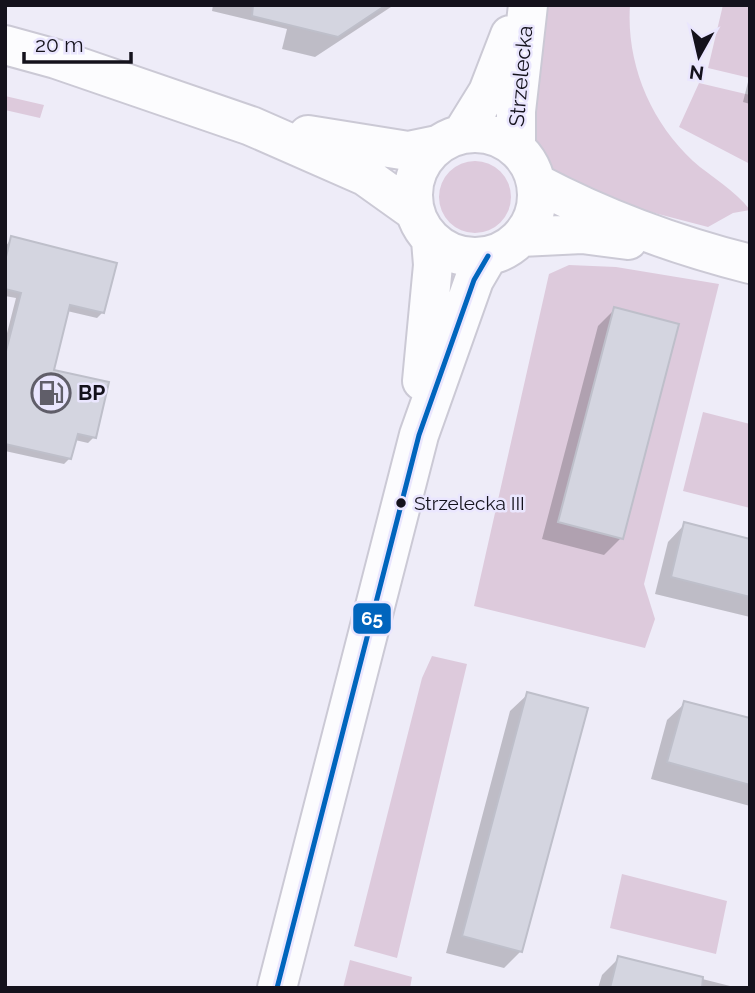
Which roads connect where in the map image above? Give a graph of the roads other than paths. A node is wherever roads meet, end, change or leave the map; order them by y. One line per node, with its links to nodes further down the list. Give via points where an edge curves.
1 (520, 5): 7 (street, Strzelecka, via 488,92)
2 (528, 5): 8 (street, Strzelecka)
3 (5, 45): 4 (street)
4 (56, 59): 5 (street); 6 (street)
5 (5, 60)
6 (251, 126): 7 (street, via 408,151); 10 (street, via 365,176)
7 (450, 139): 8 (street, via 490,134); 10 (street, via 426,155 413,182)
8 (516, 147): 9 (street)
9 (537, 183): 11 (street, via 532,221); 12 (street, via 590,212)
10 (423, 226): 13 (street, via 457,255); 15 (street, via 433,265)
11 (521, 237): 12 (street, via 582,234); 13 (street)
12 (696, 249): 14 (street)
13 (488, 256): 15 (street, via 474,280)
14 (750, 264)
15 (419, 435): 16 (street)
16 (277, 988)

